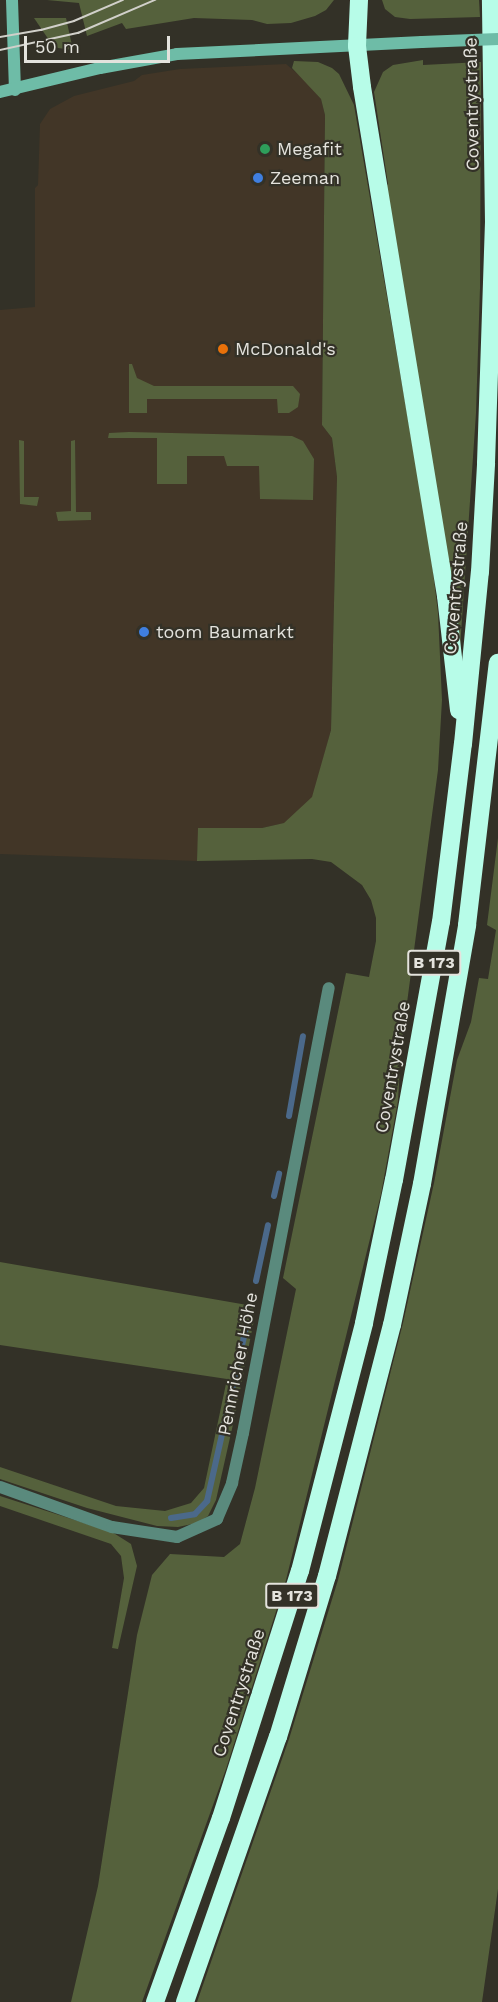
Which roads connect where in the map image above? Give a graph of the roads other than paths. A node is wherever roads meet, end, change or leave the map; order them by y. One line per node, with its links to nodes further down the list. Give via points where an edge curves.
1 (12, 0): 6 (street)
2 (359, 0): 5 (highway)
3 (491, 0): 11 (highway, Coventrystraße / B 173, via 491,355 480,573)
4 (498, 39): 5 (street, bridge)
5 (357, 45): 6 (street, via 177,54 110,65); 11 (highway, via 446,596)
6 (15, 90): 7 (street)
7 (0, 92)
8 (498, 663): 10 (highway, B 173)
9 (498, 708): 10 (highway)
10 (492, 728): 15 (highway, B 173, via 446,1052 392,1325 327,1576 285,1714)
11 (464, 744): 14 (highway, Coventrystraße / B 173, via 441,922 364,1323 300,1571 221,1818)
12 (329, 988): 13 (street, Pennricher Höhe, via 243,1433 232,1483 217,1519 177,1537 112,1527)
13 (0, 1487)
14 (155, 2002)
15 (185, 2002)

